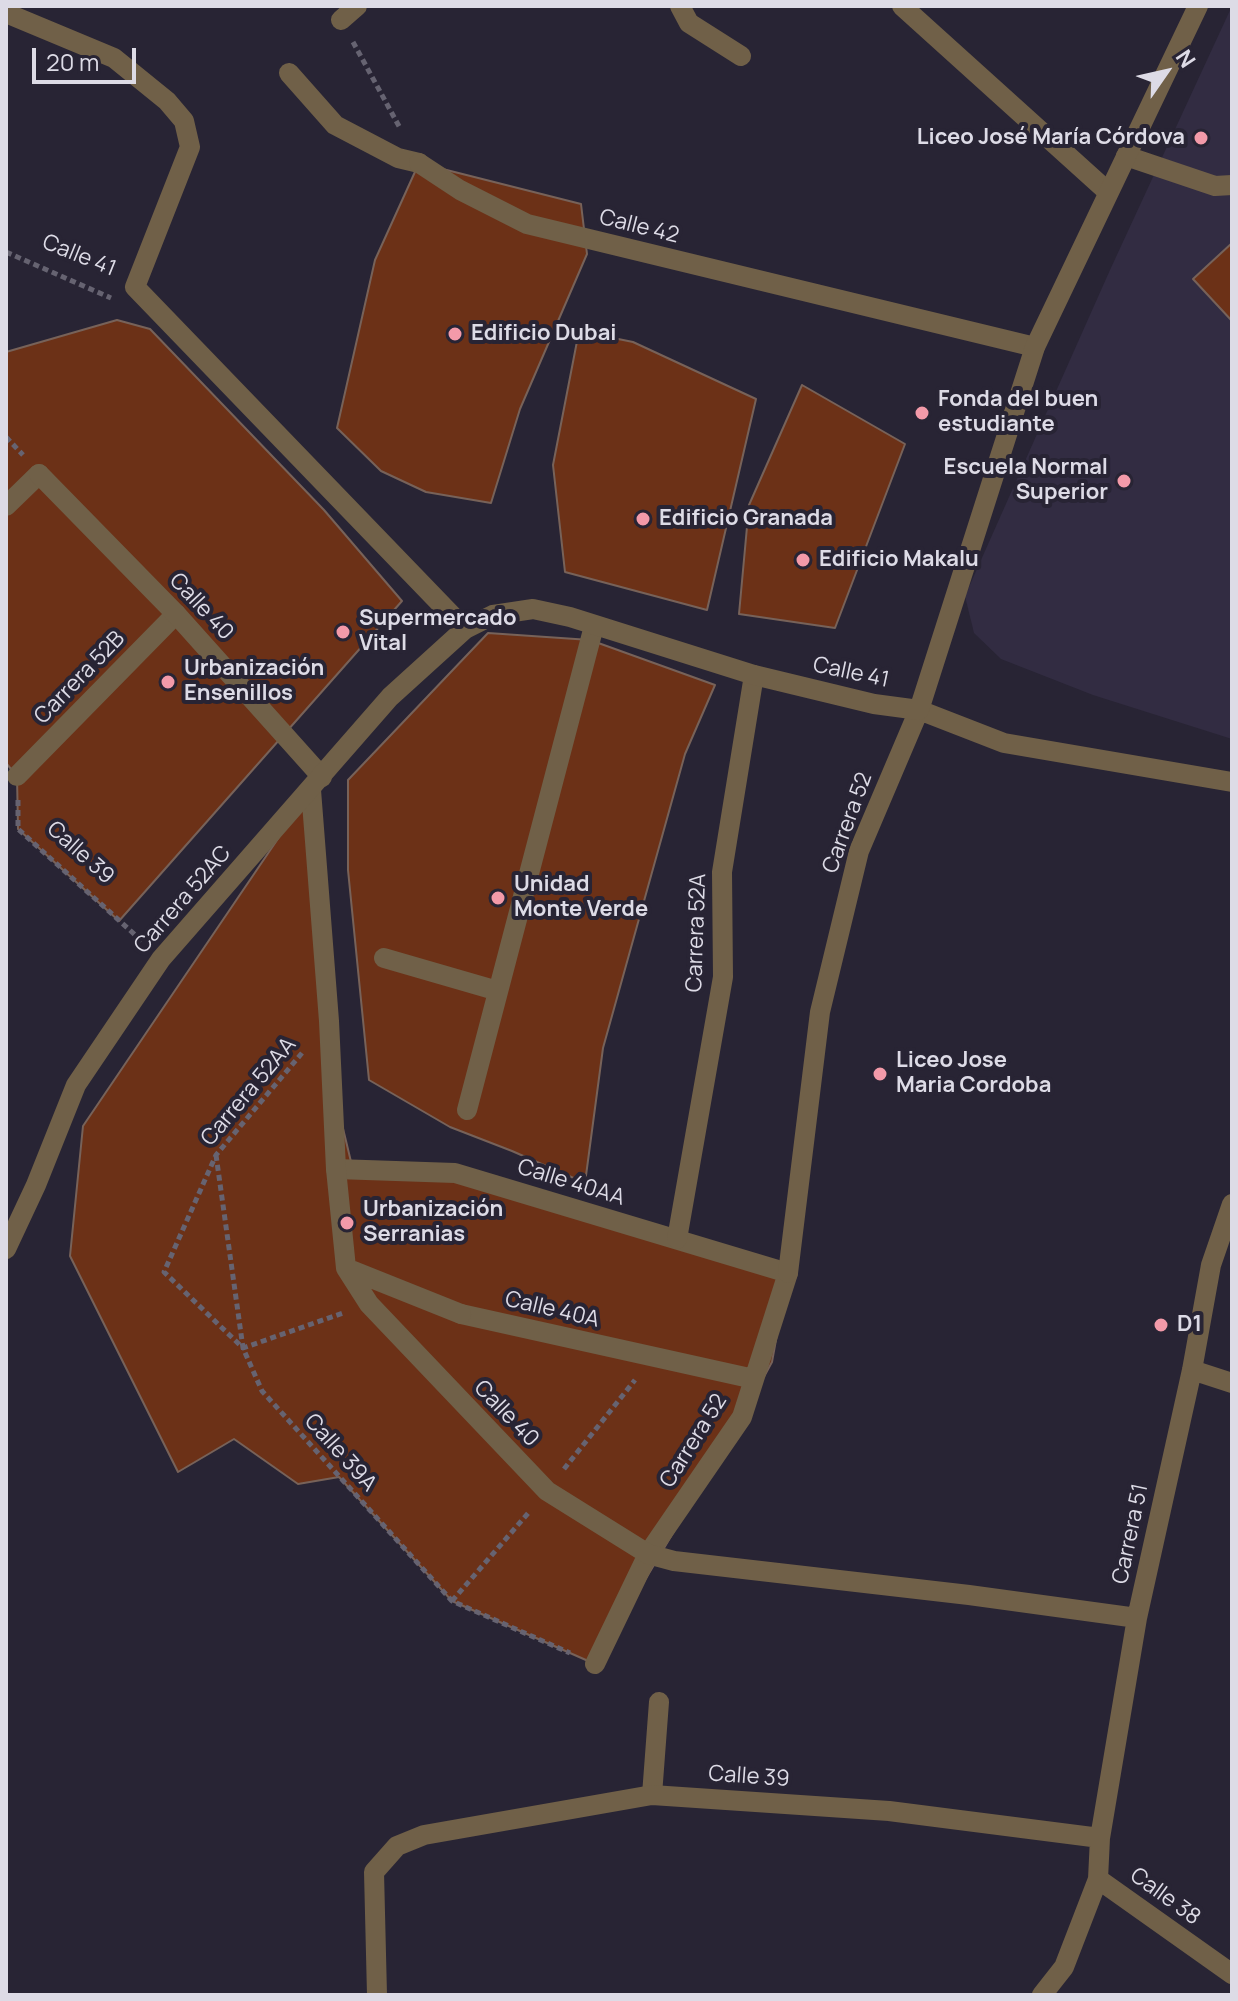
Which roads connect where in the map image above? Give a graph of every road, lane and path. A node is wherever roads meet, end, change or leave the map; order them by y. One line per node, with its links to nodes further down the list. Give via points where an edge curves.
1 (357, 6): 6 (street)
2 (680, 6): 7 (street, via 689,23)
3 (902, 6): 12 (street)
4 (1198, 6): 9 (street, Carrera 52)
5 (7, 17): 14 (street, via 114,58 184,121 190,147)
6 (341, 20): 10 (path)
7 (741, 56)
8 (289, 73): 10 (street, Calle 42, via 335,125 398,158)
9 (1126, 156): 11 (street, via 1215,186); 12 (street, Carrera 52)
10 (419, 163): 15 (street, Calle 42, via 527,224)
11 (1232, 185)
12 (1108, 192): 15 (street, Carrera 52)
13 (6, 252): 14 (path, Calle 41, via 111,298)
14 (135, 287): 19 (street)
15 (1035, 347): 21 (street, Carrera 52)
16 (6, 506): 17 (street, Calle 40, via 39,474)
17 (176, 614): 22 (street, Carrera 52B); 24 (street, Calle 40)
18 (594, 626): 19 (street, Calle 41, via 533,609 493,615); 20 (street, Calle 41); 27 (street)
19 (465, 629): 24 (street, Carrera 52AC, via 390,697)
20 (754, 675): 21 (street, Calle 41); 33 (street, Carrera 52A, via 722,872 723,977)
21 (919, 710): 23 (street, Calle 41, via 1004,743); 36 (street, Carrera 52, via 859,851 820,1012)
22 (17, 776): 26 (path, Calle 39, via 18,829)
23 (1232, 782)
24 (316, 783): 26 (street, Carrera 52AC); 28 (street, Calle 40)
25 (384, 958): 27 (street)
26 (161, 959): 34 (street, Carrera 52AC, via 76,1085)
27 (498, 991): 29 (street)
28 (329, 1021): 30 (path, Carrera 52AA); 31 (street, Calle 40)
29 (467, 1110)
30 (216, 1155): 38 (path, Calle 39A); 38 (path, Carrera 52AA, via 164,1272)
31 (336, 1169): 33 (street, Calle 40AA, via 455,1173); 35 (street, Calle 40)
32 (1232, 1204): 39 (street, Carrera 51, via 1211,1265)
33 (677, 1239): 36 (street, Calle 40AA)
34 (6, 1249)
35 (346, 1268): 37 (street, Calle 40); 40 (street, Calle 40A, via 461,1314)
36 (788, 1273): 40 (street, Carrera 52)
37 (369, 1304): 38 (path); 42 (street, Calle 40, via 547,1491)
38 (243, 1348): 44 (path, Calle 39A, via 262,1391 452,1601)
39 (1192, 1370): 41 (street); 43 (street, Carrera 51)
40 (754, 1379): 42 (street, Carrera 52, via 742,1417)
41 (1232, 1383)
42 (648, 1554): 43 (street, Calle 40); 44 (street, Carrera 52)
43 (1137, 1618): 47 (street, Carrera 51)
44 (595, 1664)
45 (659, 1702): 46 (street)
46 (652, 1795): 47 (street, Calle 39, via 889,1811); 50 (street, Calle 39, via 424,1835 397,1846 374,1872)
47 (1100, 1838): 48 (street, Carrera 51)
48 (1098, 1879): 49 (street, Calle 38); 51 (street, Calle 38, via 1064,1967)
49 (1232, 1974)
50 (377, 1995)
51 (1042, 1995)

